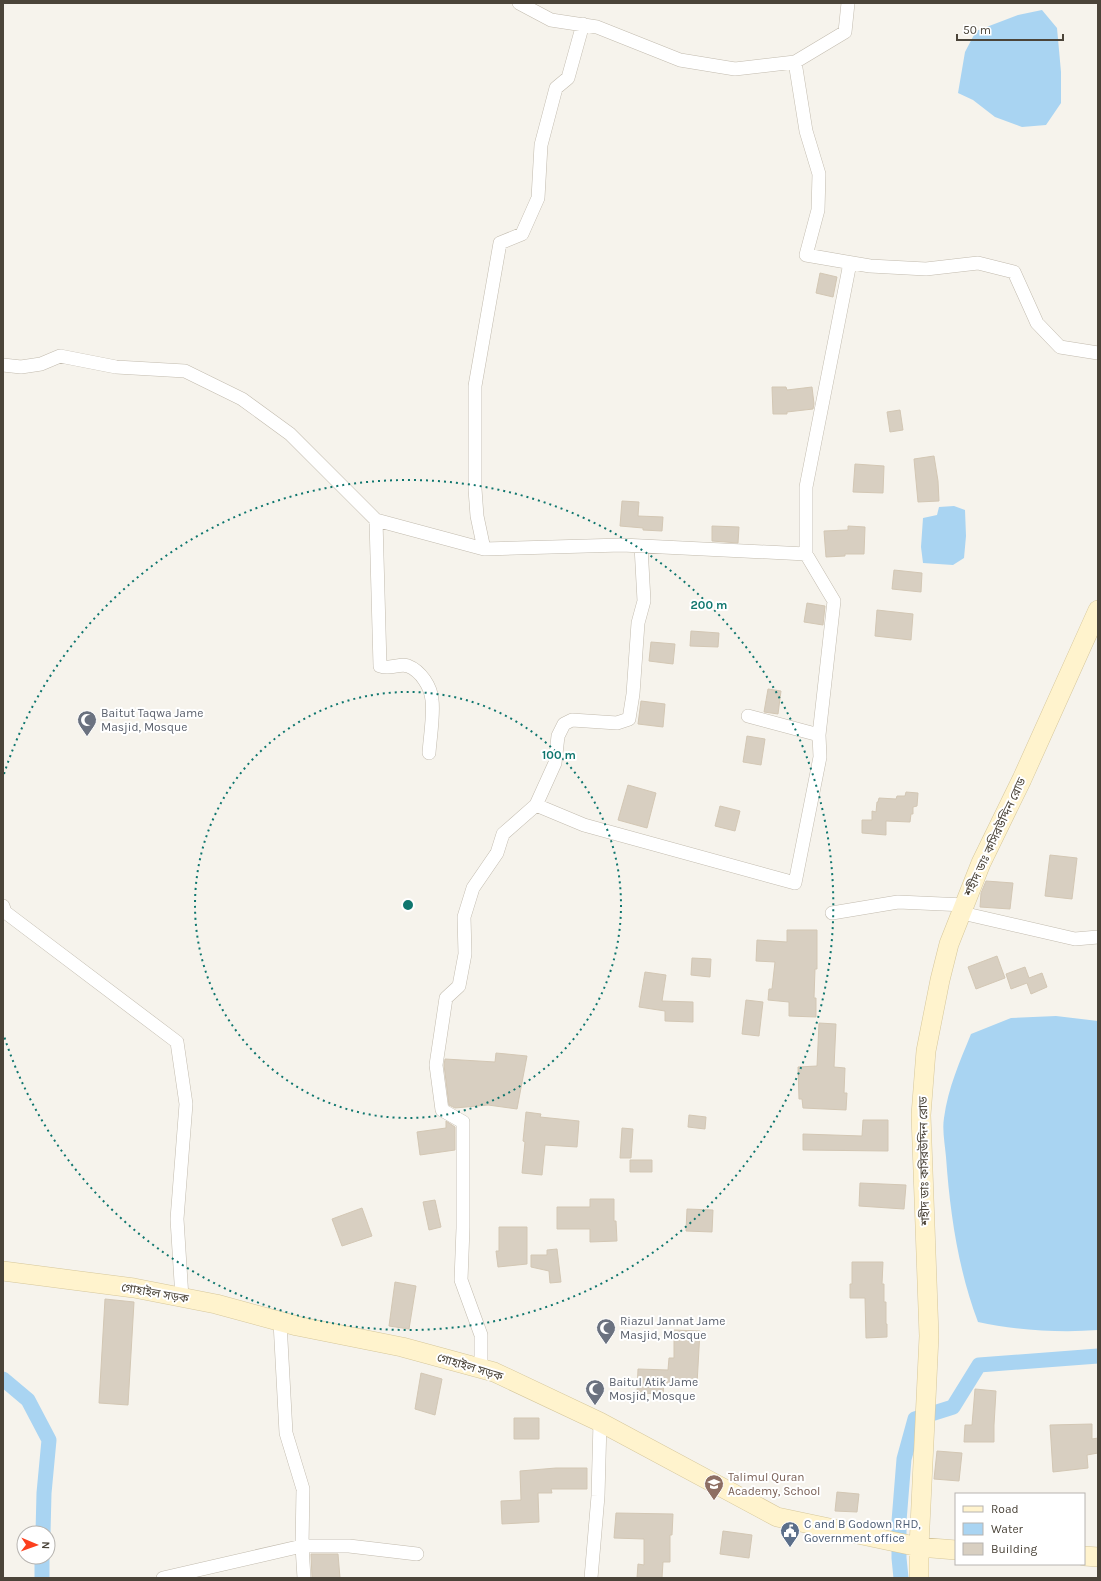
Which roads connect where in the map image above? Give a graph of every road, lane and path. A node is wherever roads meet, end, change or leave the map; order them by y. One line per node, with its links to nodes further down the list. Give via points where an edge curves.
1 (518, 3): 3 (street, via 551,20)
2 (848, 3): 4 (street, via 845,32)
3 (583, 24): 4 (street, via 597,27 680,60 735,69); 10 (street, via 568,78 556,88 542,138 538,198 522,234 500,243 476,386 475,489 477,516)
4 (795, 62): 5 (street, via 806,131 819,174 818,210 806,255)
5 (850, 263): 6 (street, via 926,269 978,264 1014,272 1037,323 1060,347); 11 (street, via 806,487)
6 (1098, 353)
7 (3, 366): 8 (street, via 41,364 60,356 116,367 185,371 242,399 290,434)
8 (376, 520): 10 (street); 15 (street, via 380,666 386,668 405,665 426,681 432,700)
9 (641, 546): 10 (street); 11 (street); 16 (street, via 644,601 638,623 633,694 628,719 617,723 572,720 564,724 558,736 555,762)
10 (484, 549)
11 (806, 554): 14 (street, via 834,601)
12 (1098, 610): 18 (main road, শহীদ ডাঃ কসিরউদ্দিন রোড, via 981,863)
13 (748, 716): 14 (street)
14 (819, 735): 16 (street, via 820,757 795,883 584,825)
15 (429, 753)
16 (536, 805): 24 (street, via 503,834 497,853 473,888 464,917 465,954 459,986 446,998 436,1065 442,1110 462,1122 464,1228 461,1280 481,1336)
17 (3, 906): 22 (street, via 5,912 177,1042 186,1104 177,1219)
18 (964, 909): 19 (street, via 898,902); 20 (street, via 1075,939); 27 (main road, শহীদ ডাঃ কসিরউদ্দিন রোড, via 949,944 926,1051 921,1115 930,1336 926,1426)
19 (832, 913)
20 (1098, 938)
21 (3, 1271): 22 (main road, গোহাইল সড়ক, via 134,1288)
22 (182, 1298): 23 (main road, গোহাইল সড়ক, via 216,1304)
23 (280, 1322): 24 (main road, গোহাইল সড়ক, via 402,1347); 26 (street, via 286,1433 303,1489)
24 (481, 1369): 25 (main road, গোহাইল সড়ক, via 494,1372)
25 (600, 1422): 27 (main road, গোহাইল সড়ক, via 777,1517); 34 (street, via 598,1496)
26 (302, 1546): 29 (street, via 349,1546); 32 (street); 33 (street)
27 (914, 1546): 28 (main road, গোহাইল সড়ক); 35 (main road, শহীদ ডাঃ কসিরউদ্দিন রোড)
28 (955, 1550)
29 (417, 1554)
30 (1085, 1556): 31 (main road)
31 (1098, 1557)
32 (163, 1578)
33 (304, 1578)
34 (591, 1578)
35 (918, 1578)

